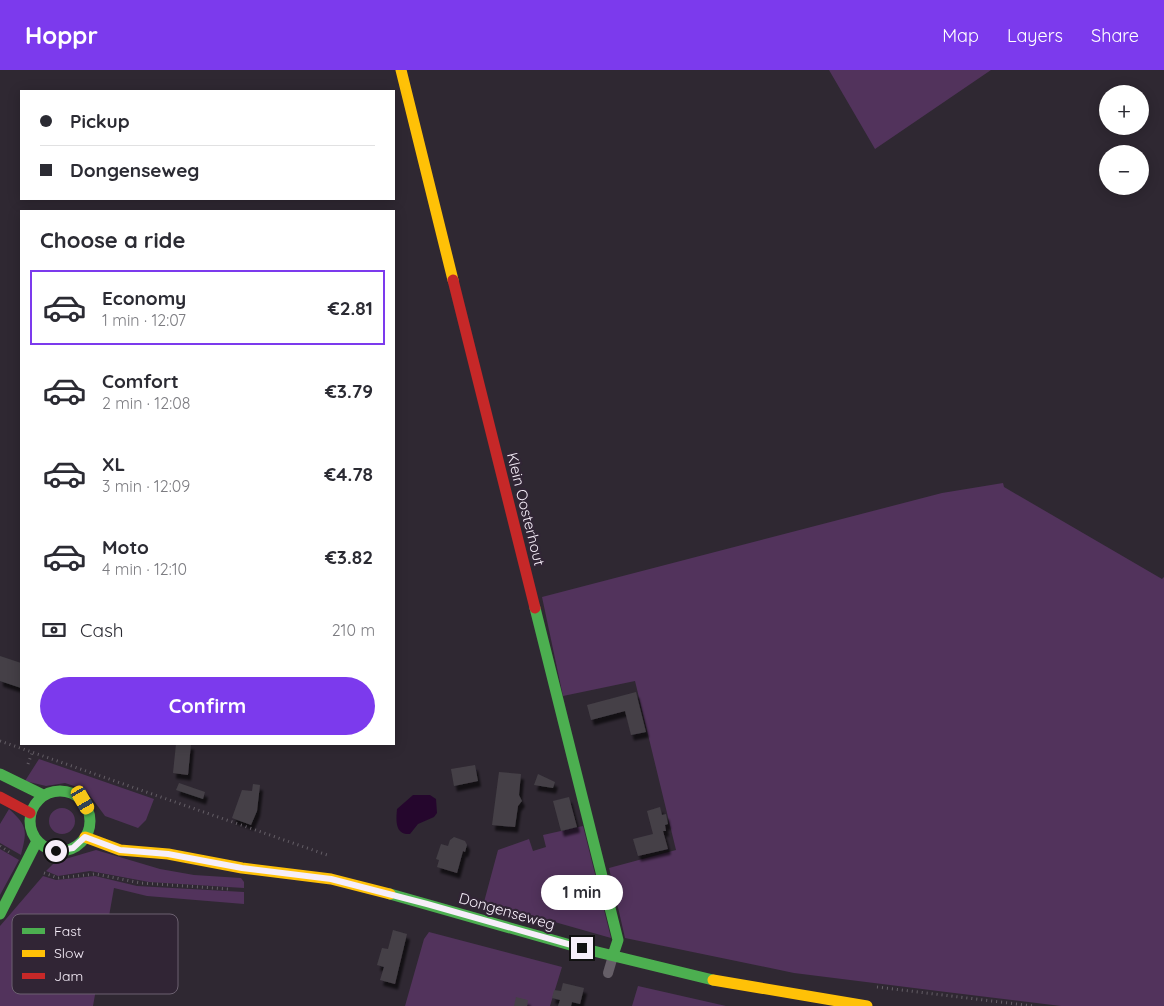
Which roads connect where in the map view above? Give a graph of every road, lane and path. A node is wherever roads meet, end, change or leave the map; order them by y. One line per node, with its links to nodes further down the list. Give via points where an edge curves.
1 (401, 70): 19 (main road, Klein Oosterhout, via 618,940)
2 (0, 741): 13 (path)
3 (0, 774): 4 (main road)
4 (43, 795): 6 (main road); 7 (main road, via 64,790 83,800 94,822)
5 (0, 797): 6 (main road)
6 (30, 813): 8 (main road, via 29,823)
7 (85, 837): 11 (main road, via 73,848); 12 (main road, Dongenseweg, via 120,850)
8 (37, 841): 11 (main road); 14 (main road)
9 (145, 841): 12 (main road, Dongenseweg)
10 (0, 846): 14 (path)
11 (56, 851): 15 (main road)
12 (168, 854): 19 (main road, Dongenseweg, via 242,868 331,879)
13 (339, 859)
14 (25, 862): 17 (main road)
15 (42, 867): 16 (path, via 58,878 95,874 141,883); 17 (main road)
16 (229, 889)
17 (15, 892): 18 (main road)
18 (0, 914)
19 (613, 955): 20 (lane); 21 (main road, Dongenseweg, via 729,984)
20 (608, 973)
21 (868, 1006)

